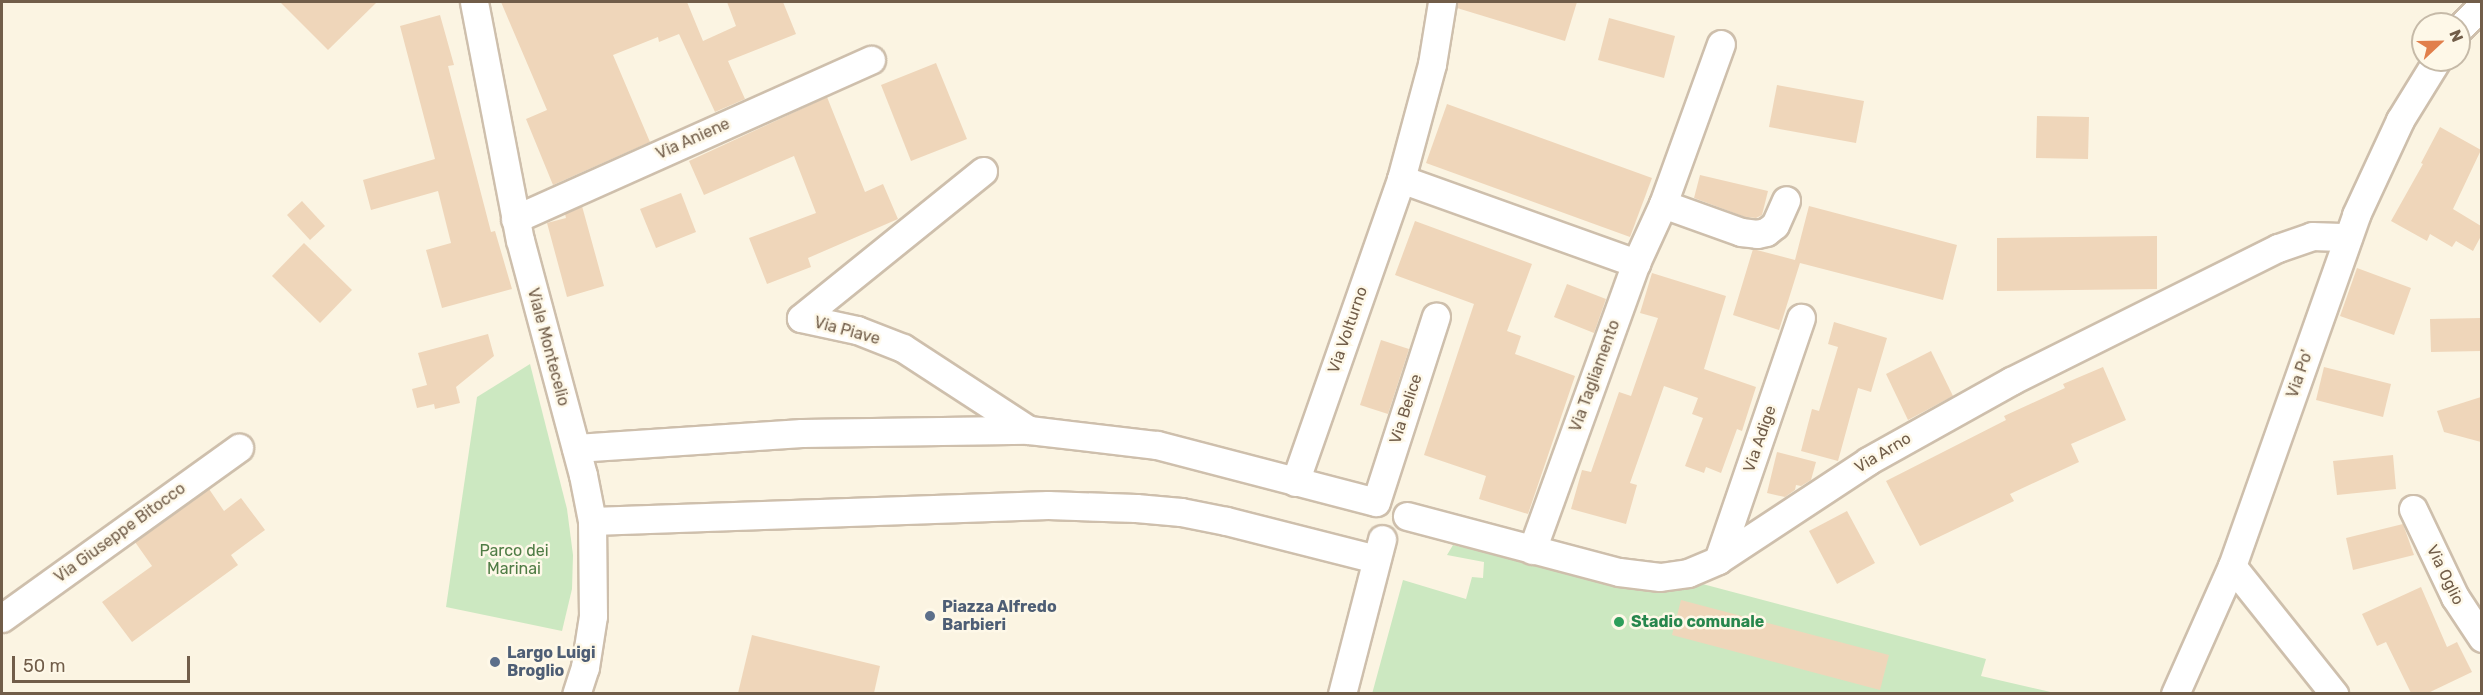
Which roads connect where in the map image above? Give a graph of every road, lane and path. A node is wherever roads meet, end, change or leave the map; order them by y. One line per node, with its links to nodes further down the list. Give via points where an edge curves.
1 (474, 2): 10 (street, Viale Montecelio)
2 (1442, 2): 7 (street, Via Volturno, via 1432,64)
3 (1721, 44): 9 (street, Via Tagliamento)
4 (871, 60): 10 (street, Via Aniene)
5 (2430, 72): 11 (street, Via Po', via 2385,151)
6 (983, 171): 15 (street, Via Piave, via 801,318 857,330 903,348)
7 (1401, 179): 12 (street); 18 (street, Via Volturno)
8 (1786, 200): 9 (street, via 1775,225 1757,234)
9 (1663, 204): 12 (street, Via Tagliamento)
10 (515, 219): 17 (street, Viale Montecelio)
11 (2349, 237): 25 (street, Via Arno, via 2312,236 2278,248 2010,381 1868,461); 26 (street, Via Po')
12 (1636, 263): 24 (street, Via Tagliamento)
13 (1436, 316): 19 (street, Via Belice)
14 (1801, 318): 25 (street, Via Adige)
15 (1029, 430): 17 (street, via 802,433); 18 (street, via 1157,445)
16 (239, 448): 27 (street, Via Giuseppe Bitocco)
17 (576, 448): 22 (street, Viale Montecelio)
18 (1295, 482): 19 (street)
19 (1376, 502): 21 (street, Via Arno, via 1399,503); 23 (street, Via Belice, via 1368,511 1367,522)
20 (2413, 509): 28 (street, Via Oglio, via 2455,597)
21 (1407, 516): 23 (street, via 1400,534); 24 (street, Via Arno)
22 (592, 521): 23 (street, via 1048,505 1136,508 1203,516); 29 (street, Viale Montecelio, via 593,616 585,667)
23 (1379, 549): 30 (street)
24 (1532, 550): 25 (street, Via Arno, via 1589,566 1649,576 1679,575)
25 (1718, 560)
26 (2232, 566): 31 (street, Via Po'); 32 (street)
27 (2, 618)
28 (2481, 638)
29 (576, 693)
30 (1342, 693)
31 (2175, 693)
32 (2334, 693)

